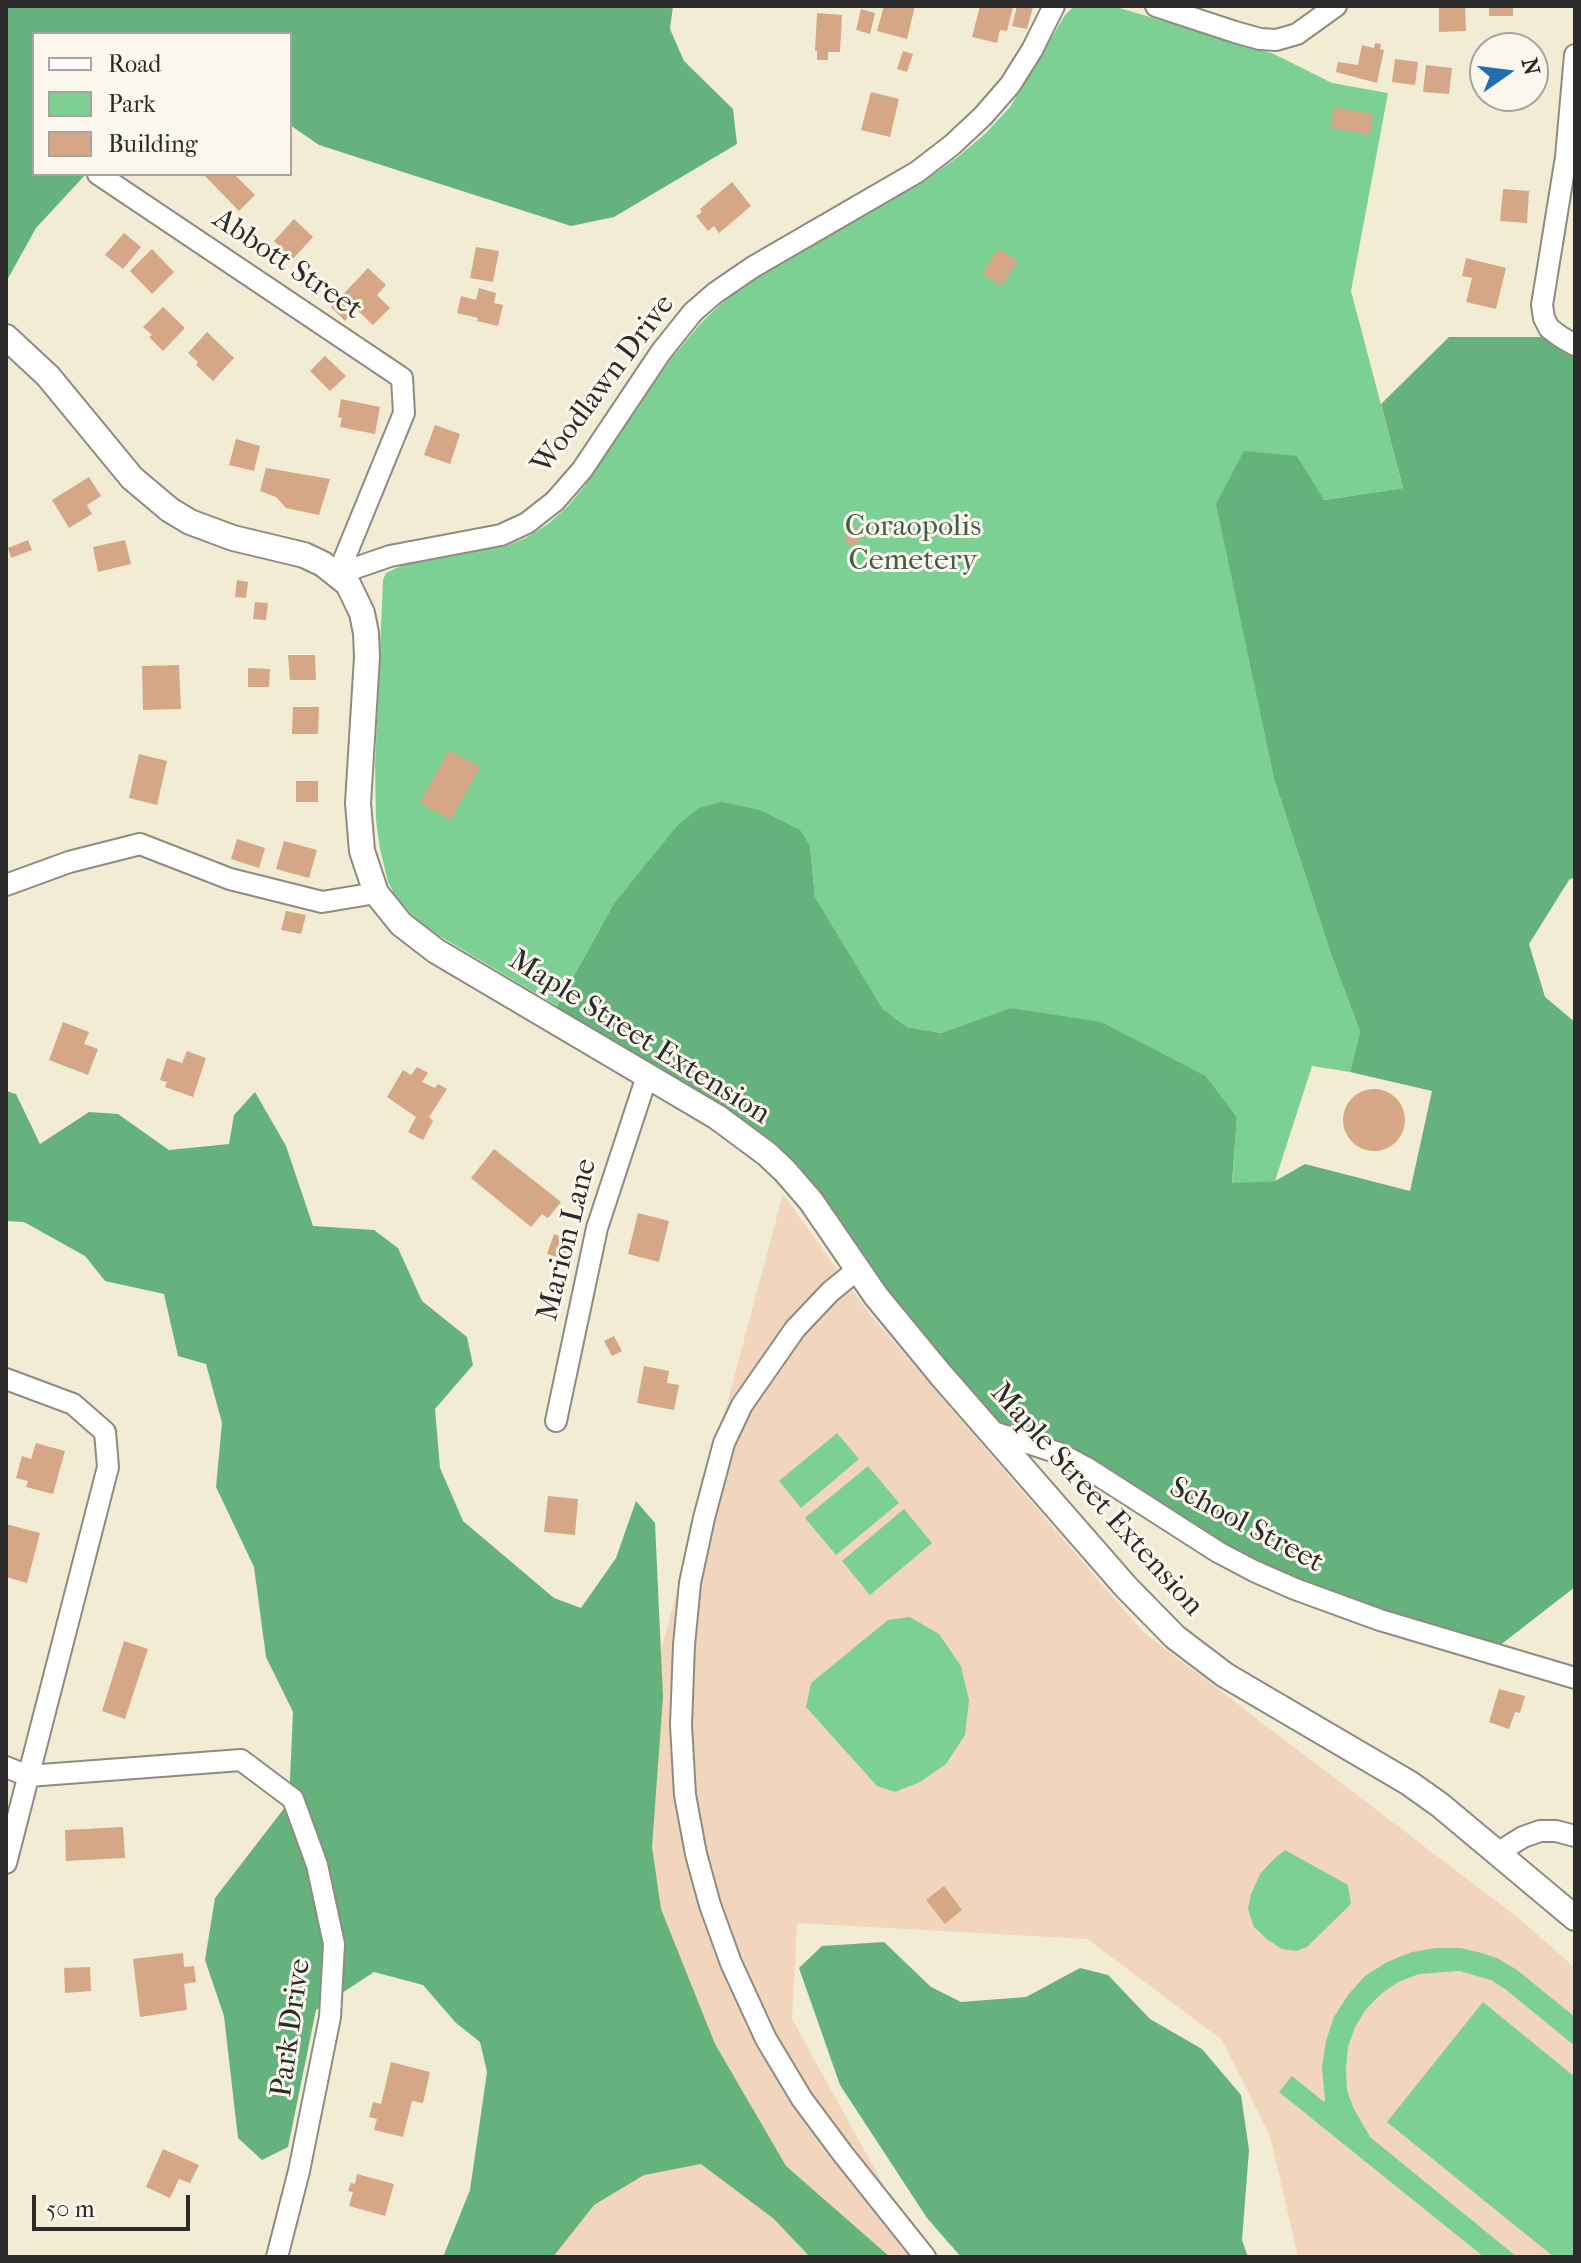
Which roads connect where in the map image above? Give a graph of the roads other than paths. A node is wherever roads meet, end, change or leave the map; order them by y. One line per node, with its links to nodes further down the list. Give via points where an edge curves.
1 (1054, 6): 8 (street, Woodlawn Drive, via 1010,85 952,145 917,172 753,267 693,312 555,501 501,535 390,556)
2 (1156, 6): 3 (street, via 1276,40 1297,34)
3 (1336, 6)
4 (1575, 55): 7 (street, via 1566,157 1542,305 1549,328)
5 (101, 176): 8 (street, Abbott Street, via 402,378 404,413)
6 (6, 337): 8 (street, Maple Street Extension, via 48,376 132,478 170,510 210,531 304,555)
7 (1575, 345)
8 (338, 574): 10 (street, Maple Street Extension, via 356,597 366,633 358,803 362,851)
9 (6, 885): 10 (street, via 140,844 230,879 322,902)
10 (376, 893): 11 (street, Maple Street Extension, via 401,924 436,951)
11 (647, 1076): 12 (street, Maple Street Extension, via 742,1134 785,1171); 14 (street, Marion Lane, via 597,1228)
12 (858, 1269): 15 (street, Maple Street Extension); 24 (street, via 795,1329 742,1405 724,1443 690,1583 681,1725 685,1795 710,1905 766,2039 802,2099)
13 (6, 1379): 18 (street, via 73,1404 105,1432 108,1467)
14 (556, 1421)
15 (990, 1431): 16 (street, School Street, via 1059,1453 1218,1552 1295,1589); 20 (street, Maple Street Extension, via 1175,1637 1225,1675 1409,1783)
16 (1575, 1678)
17 (6, 1767): 18 (street)
18 (28, 1776): 21 (street); 23 (street, Park Drive, via 241,1760 293,1799 317,1865 334,1944 330,2017)
19 (1575, 1836): 20 (street, via 1540,1831)
20 (1499, 1852): 22 (street, Maple Street Extension)
21 (6, 1863)
22 (1575, 1918)
23 (277, 2257)
24 (925, 2257)

